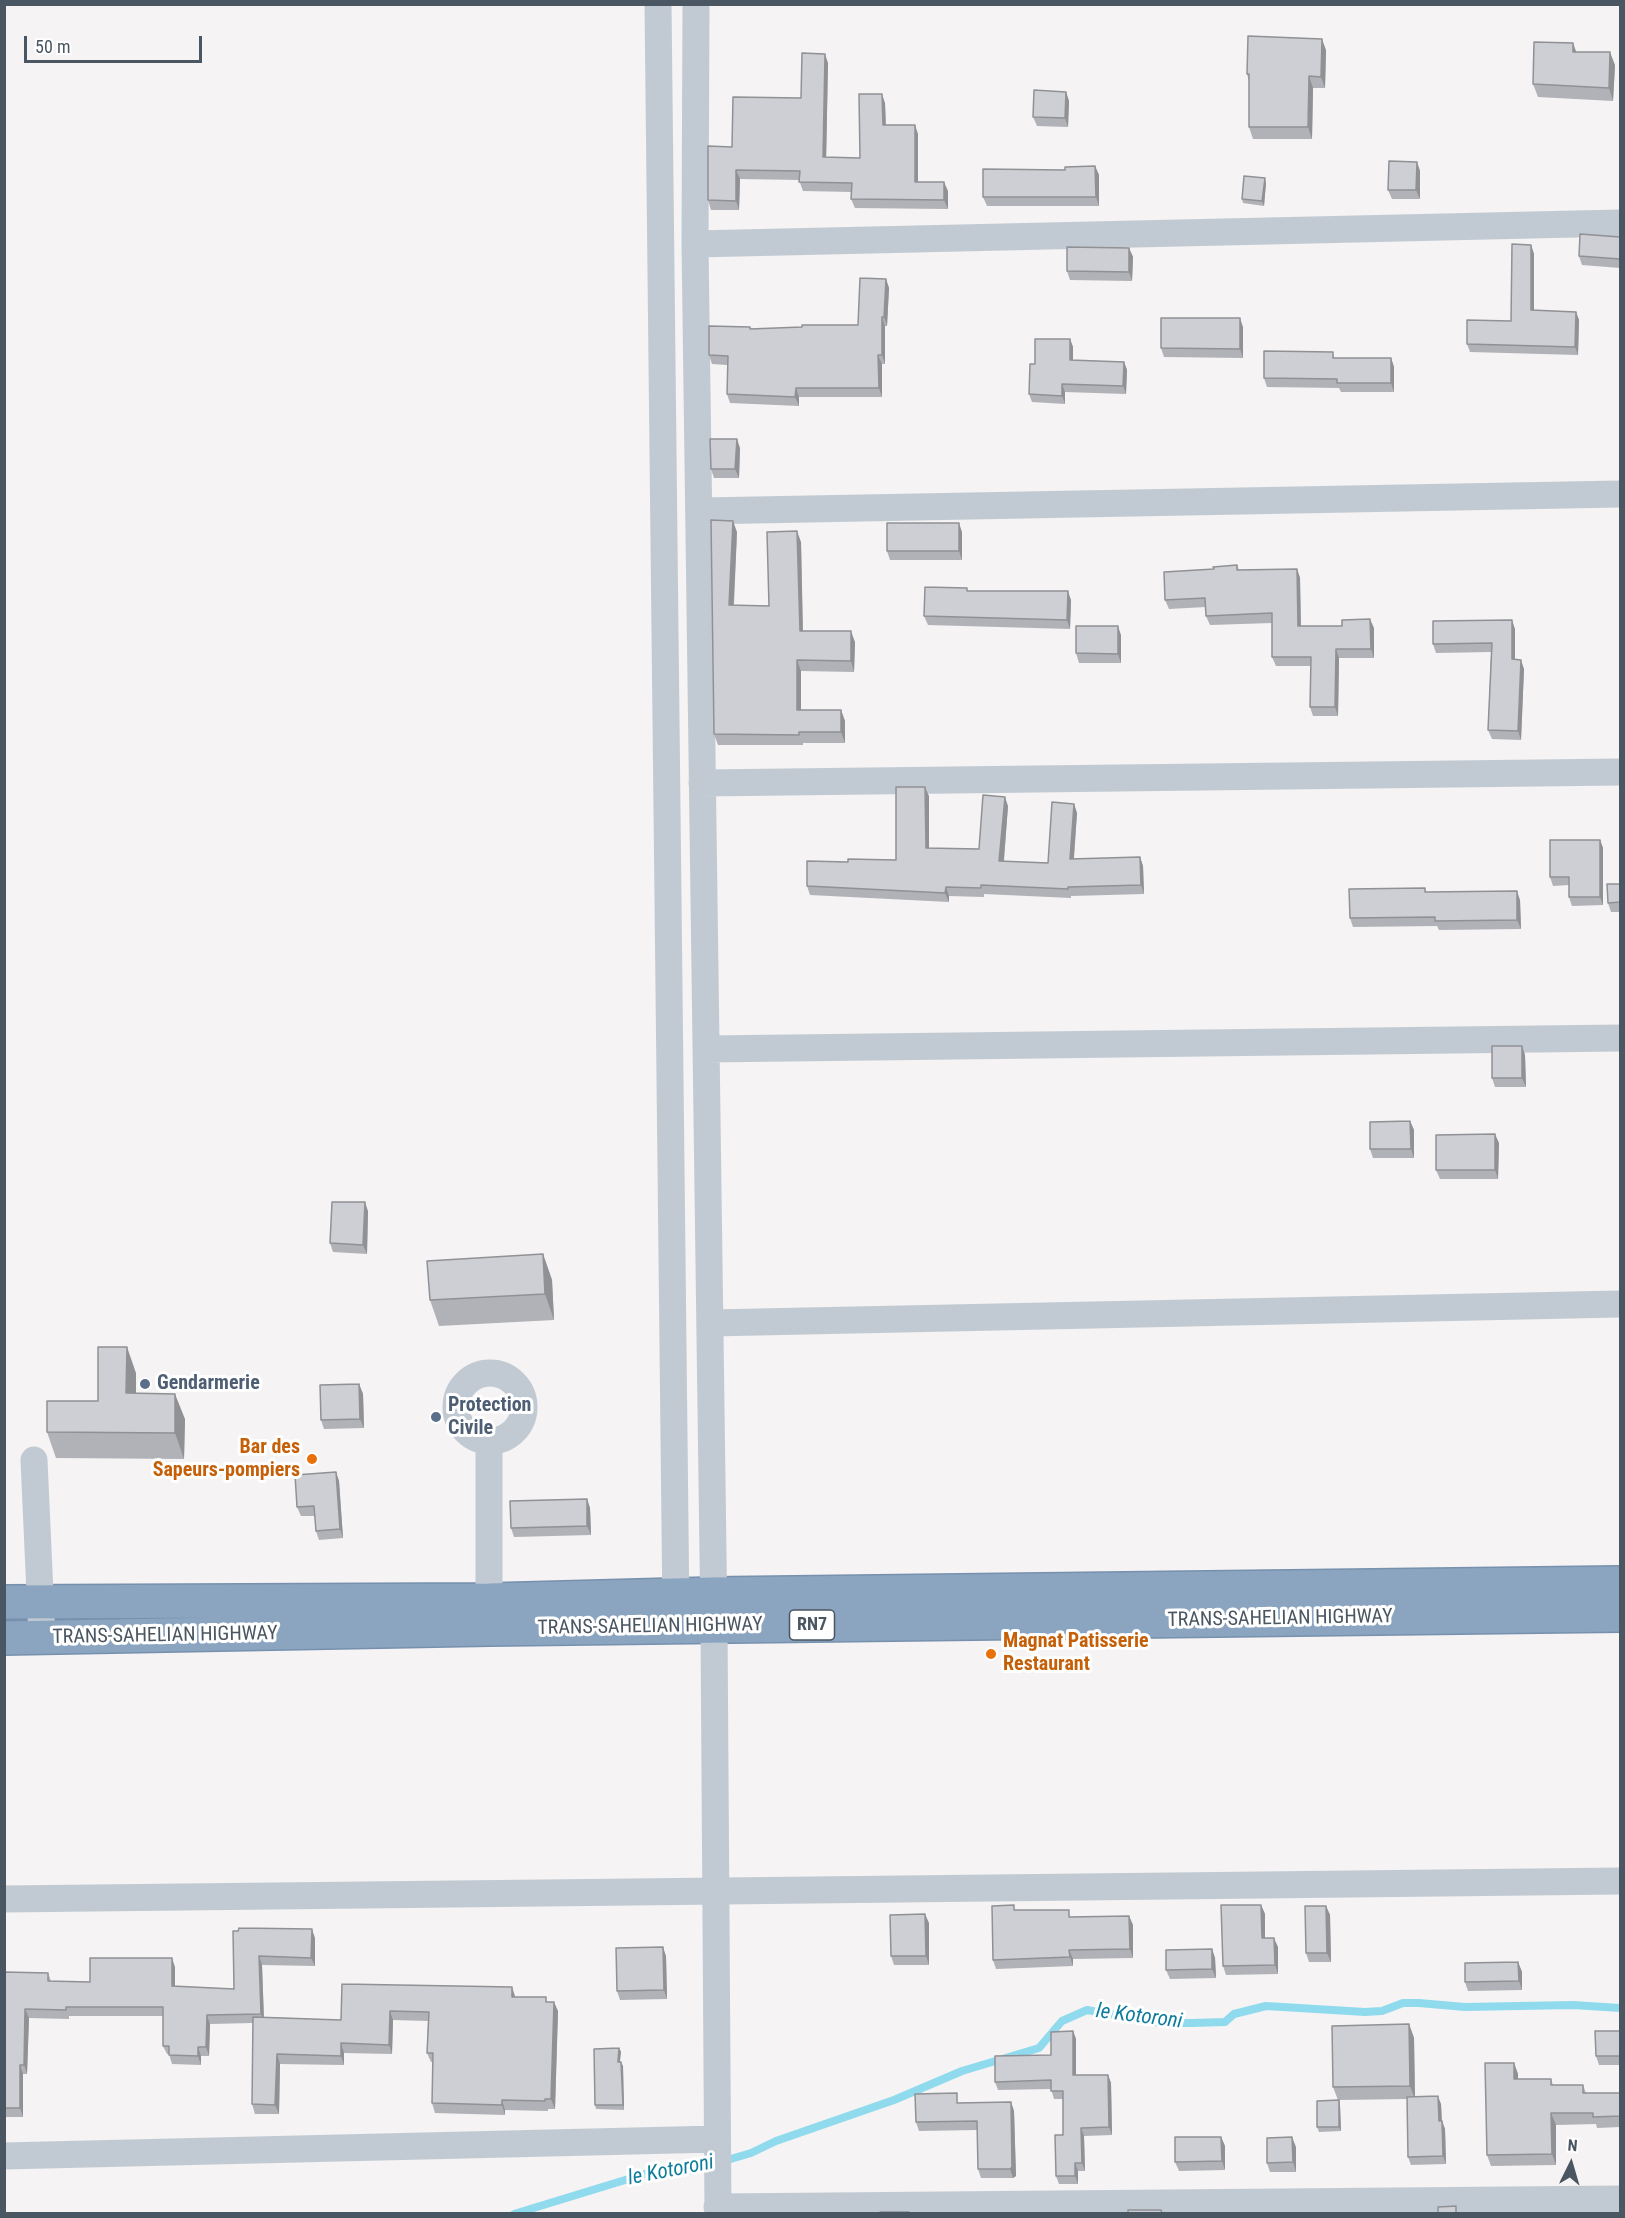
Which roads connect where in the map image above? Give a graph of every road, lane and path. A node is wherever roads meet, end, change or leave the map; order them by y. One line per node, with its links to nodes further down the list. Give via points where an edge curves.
1 (658, 4): 19 (street)
2 (696, 4): 4 (street)
3 (1620, 223): 4 (street)
4 (695, 244): 6 (street)
5 (1620, 494): 6 (street)
6 (700, 511): 8 (street)
7 (1620, 772): 8 (street)
8 (702, 783): 10 (street)
9 (1620, 1038): 10 (street)
10 (706, 1049): 12 (street)
11 (1620, 1304): 12 (street)
12 (710, 1323): 18 (street)
13 (489, 1442): 20 (street)
14 (34, 1460): 16 (street)
15 (1620, 1583): 18 (highway, TRANS-SAHELIAN HIGHWAY / RN7)
16 (40, 1601): 17 (highway, TRANS-SAHELIAN HIGHWAY / RN7); 20 (highway, TRANS-SAHELIAN HIGHWAY / RN7); 23 (street)
17 (4, 1602)
18 (713, 1610): 19 (highway, TRANS-SAHELIAN HIGHWAY / RN7); 21 (highway, TRANS-SAHELIAN HIGHWAY / RN7); 25 (street)
19 (676, 1611): 20 (highway, TRANS-SAHELIAN HIGHWAY / RN7)
20 (489, 1615): 23 (highway, TRANS-SAHELIAN HIGHWAY / RN7)
21 (1620, 1616)
22 (4, 1638): 23 (highway, TRANS-SAHELIAN HIGHWAY / RN7)
23 (42, 1638)
24 (1620, 1881): 25 (street)
25 (717, 1892): 26 (street); 27 (street)
26 (4, 1899)
27 (717, 2139): 28 (street); 30 (street)
28 (4, 2156)
29 (1620, 2199): 30 (street)
30 (717, 2202)

